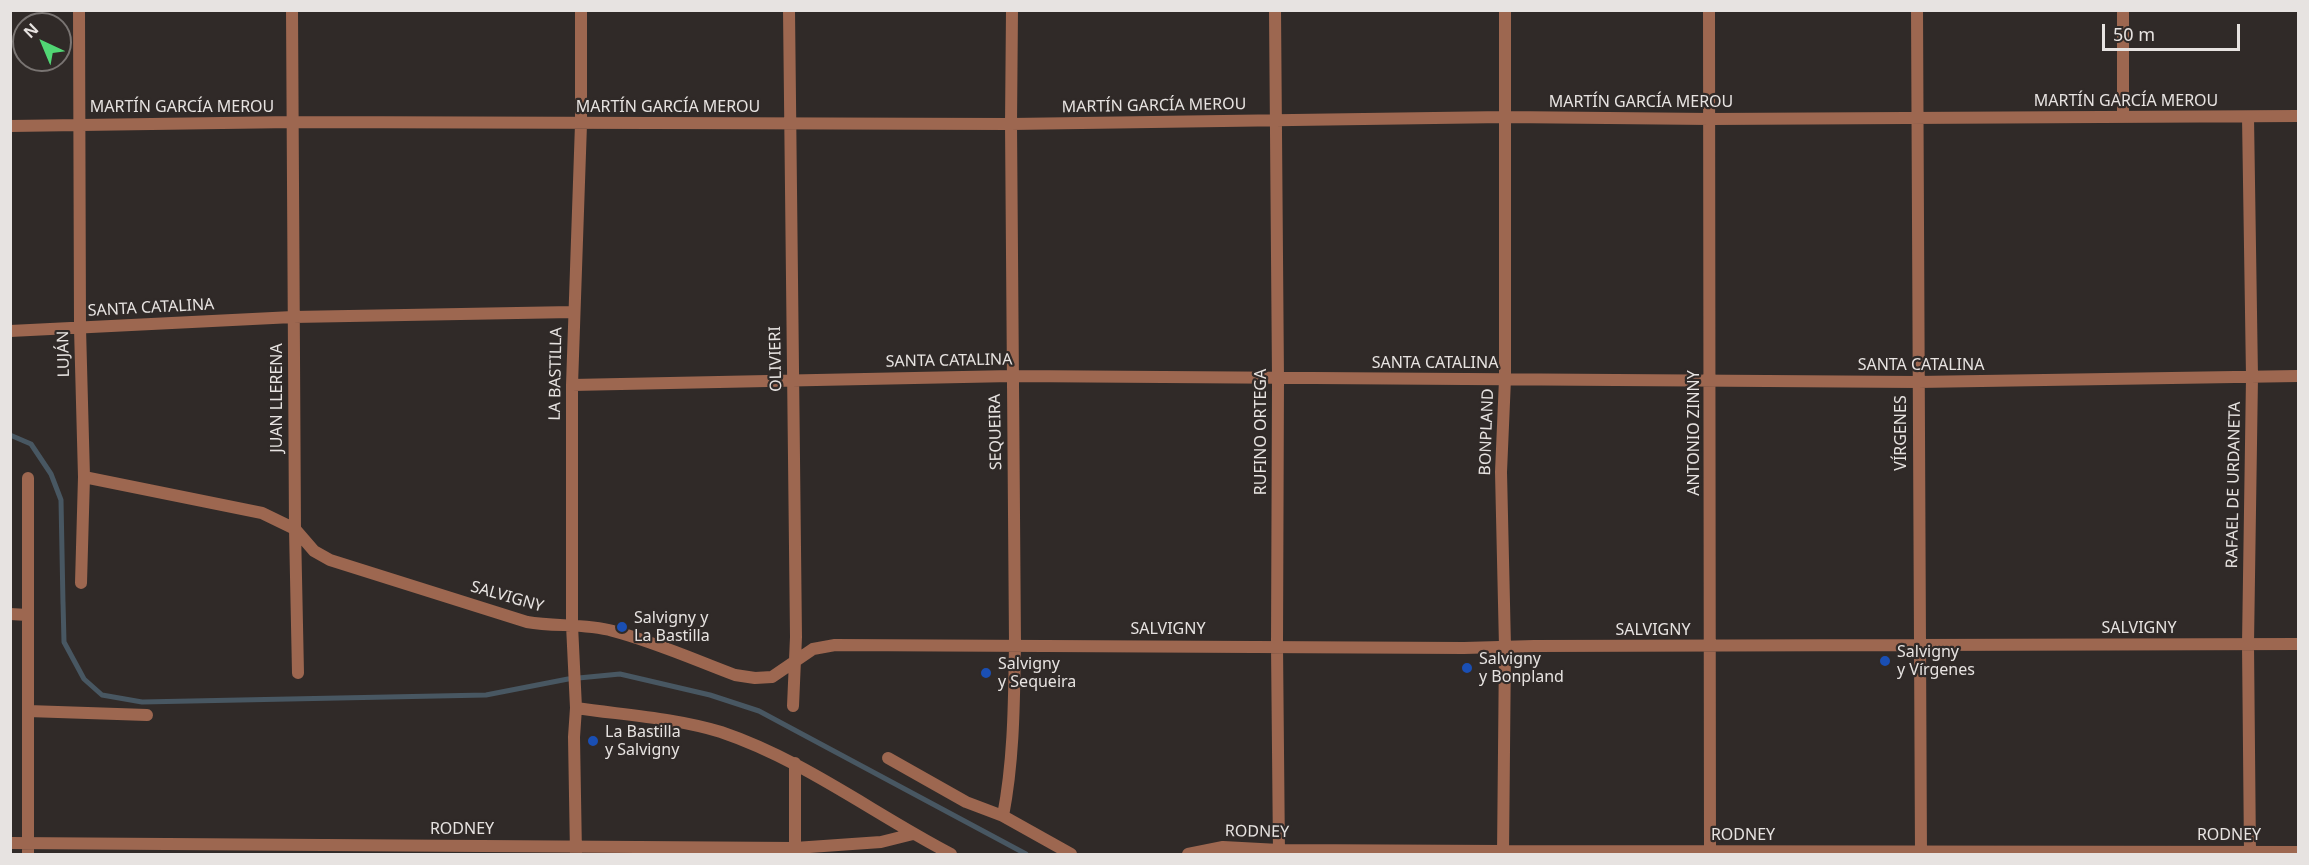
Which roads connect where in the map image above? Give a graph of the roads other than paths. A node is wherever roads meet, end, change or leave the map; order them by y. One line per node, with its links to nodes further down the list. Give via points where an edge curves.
1 (79, 10): 20 (street, LUJÁN)
2 (292, 10): 18 (street)
3 (581, 10): 21 (street, LA BASTILLA)
4 (789, 10): 19 (street, OLIVIERI)
5 (1012, 10): 22 (street, SEQUEIRA)
6 (1275, 10): 17 (street, RUFINO ORTEGA)
7 (1505, 10): 11 (street, BONPLAND)
8 (1709, 10): 16 (street, ANTONIO ZINNY)
9 (1917, 10): 15 (street, VÍRGENES)
10 (2123, 10): 12 (street)
11 (1505, 117): 16 (street, MARTÍN GARCÍA MEROU); 17 (street, MARTÍN GARCÍA MEROU); 32 (street, BONPLAND)
12 (2123, 117): 13 (street, MARTÍN GARCÍA MEROU); 15 (street, MARTÍN GARCÍA MEROU)
13 (2248, 117): 14 (street, MARTÍN GARCÍA MEROU); 29 (street, RAFAEL DE URDANETA)
14 (2298, 117)
15 (1917, 118): 16 (street, MARTÍN GARCÍA MEROU); 35 (street, VÍRGENES)
16 (1710, 119): 34 (street, ANTONIO ZINNY)
17 (1276, 121): 22 (street, MARTÍN GARCÍA MEROU); 31 (street, RUFINO ORTEGA)
18 (293, 122): 20 (street, MARTÍN GARCÍA MEROU); 21 (street, MARTÍN GARCÍA MEROU); 25 (street, JUAN LLERENA)
19 (789, 123): 21 (street, MARTÍN GARCÍA MEROU); 22 (street, MARTÍN GARCÍA MEROU); 33 (street, OLIVIERI)
20 (79, 124): 23 (street, MARTÍN GARCÍA MEROU); 26 (street, LUJÁN)
21 (581, 124): 24 (street, LA BASTILLA)
22 (1011, 124): 28 (street, SEQUEIRA)
23 (10, 126)
24 (573, 312): 25 (street, SANTA CATALINA); 36 (street, LA BASTILLA)
25 (293, 316): 26 (street, SANTA CATALINA); 39 (street, JUAN LLERENA)
26 (80, 328): 27 (street, SANTA CATALINA); 37 (street, LUJÁN)
27 (10, 331)
28 (1012, 376): 31 (street, SANTA CATALINA); 33 (street, SANTA CATALINA); 44 (street, SEQUEIRA)
29 (2252, 376): 30 (street, SANTA CATALINA); 35 (street, SANTA CATALINA); 45 (street, RAFAEL DE URDANETA)
30 (2298, 376)
31 (1278, 379): 32 (street, SANTA CATALINA); 47 (street, RUFINO ORTEGA)
32 (1505, 379): 34 (street, SANTA CATALINA); 49 (street, BONPLAND, via 1501,472)
33 (793, 381): 36 (street, SANTA CATALINA); 51 (street, OLIVIERI)
34 (1710, 381): 35 (street, SANTA CATALINA); 50 (street, ANTONIO ZINNY)
35 (1918, 382): 48 (street, VÍRGENES)
36 (572, 385): 43 (street, LA BASTILLA)
37 (84, 477): 39 (street, SALVIGNY, via 262,513); 40 (street, LUJÁN)
38 (28, 478): 42 (street)
39 (295, 529): 43 (street, SALVIGNY, via 314,551 330,560 526,622); 52 (street, JUAN LLERENA)
40 (81, 583)
41 (10, 614): 42 (street)
42 (28, 615): 55 (street)
43 (572, 625): 51 (street, SALVIGNY, via 613,631 735,675 772,677); 54 (street, LA BASTILLA)
44 (1015, 644): 47 (street, SALVIGNY); 51 (street, SALVIGNY, via 835,645 813,649); 59 (street, SEQUEIRA, via 1014,721)
45 (2248, 644): 46 (street, SALVIGNY); 48 (street, SALVIGNY); 71 (street, RAFAEL DE URDANETA)
46 (2298, 644)
47 (1277, 646): 49 (street, SALVIGNY); 66 (street, RUFINO ORTEGA)
48 (1919, 646): 50 (street, SALVIGNY); 70 (street, VÍRGENES)
49 (1505, 647): 50 (street, SALVIGNY); 68 (street, BONPLAND)
50 (1711, 647): 69 (street, ANTONIO ZINNY)
51 (794, 661): 53 (street, OLIVIERI)
52 (298, 672)
53 (793, 706)
54 (576, 708): 58 (street, via 720,732); 64 (street)
55 (28, 711): 56 (street); 62 (street)
56 (147, 716)
57 (888, 758): 59 (street, via 966,802)
58 (795, 763): 60 (street); 65 (street)
59 (1003, 816): 73 (street)
60 (913, 834): 65 (street, RODNEY, via 881,842); 72 (street)
61 (10, 843): 62 (street, RODNEY)
62 (28, 849): 63 (street, RODNEY)
63 (305, 850): 64 (street, RODNEY)
64 (576, 851): 65 (street, RODNEY)
65 (795, 851)
66 (1279, 852): 68 (street, RODNEY); 74 (street, RODNEY, via 1223,847)
67 (2298, 852): 71 (street, RODNEY)
68 (1503, 853): 69 (street, RODNEY)
69 (1710, 853): 70 (street, RODNEY)
70 (1921, 853): 71 (street, RODNEY)
71 (2250, 853)
72 (951, 855)
73 (1071, 855)
74 (1188, 855)

